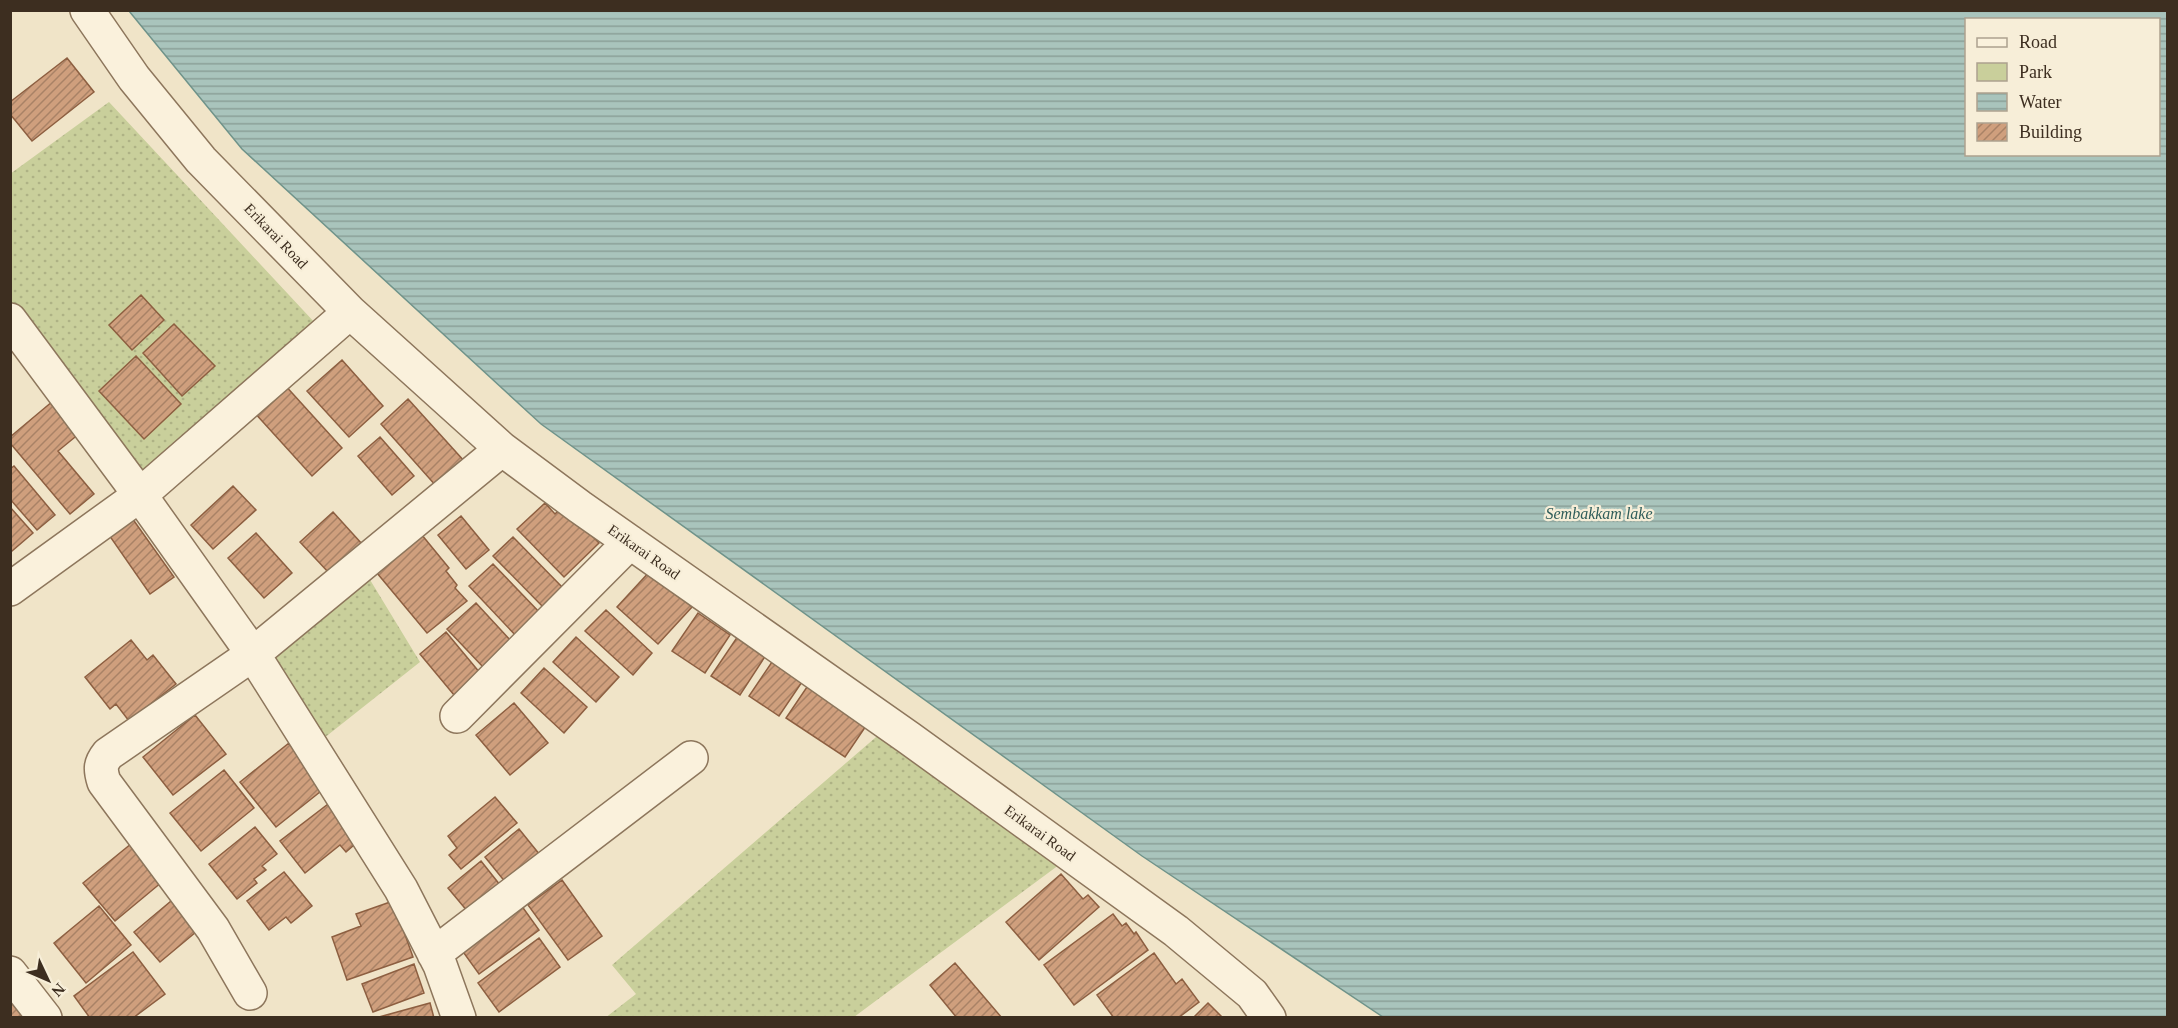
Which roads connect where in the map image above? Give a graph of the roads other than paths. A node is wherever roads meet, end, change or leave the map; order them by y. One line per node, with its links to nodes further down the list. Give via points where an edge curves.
1 (87, 10): 2 (street, Erikarai Road, via 134,78 201,160)
2 (350, 312): 4 (street, Erikarai Road); 5 (street)
3 (10, 320): 5 (street)
4 (502, 449): 6 (street, Erikarai Road); 8 (street)
5 (141, 495): 7 (street); 8 (street)
6 (630, 542): 9 (street); 16 (street, Erikarai Road, via 1176,931 1252,994)
7 (10, 589)
8 (254, 654): 11 (street, via 401,889); 13 (street, via 108,754 100,768 104,782 213,929)
9 (457, 716)
10 (691, 758): 11 (street)
11 (434, 954): 15 (street)
12 (10, 973): 14 (street)
13 (250, 993)
14 (45, 1017)
15 (459, 1017)
16 (1269, 1017)

